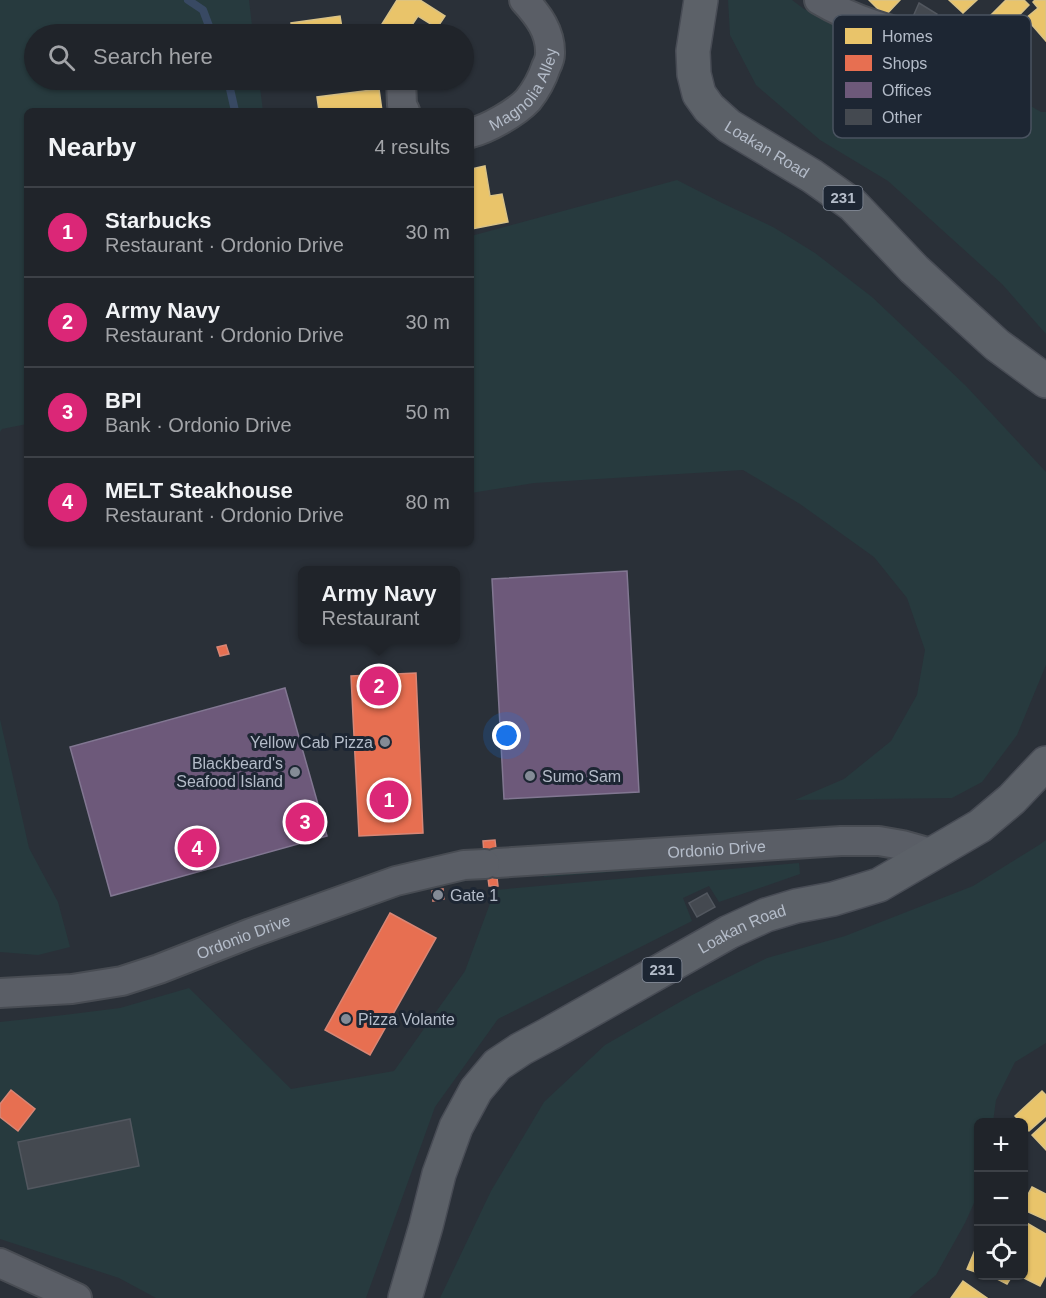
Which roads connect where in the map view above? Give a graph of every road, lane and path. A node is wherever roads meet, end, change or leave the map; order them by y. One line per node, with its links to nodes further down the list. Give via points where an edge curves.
1 (524, 0): 7 (street, Magnolia Alley, via 547,33 550,55 542,80 527,101)
2 (701, 0): 8 (main road, Loakan Road / 231, via 693,51 694,74 708,108 729,126 853,205 953,305 997,345)
3 (819, 0): 4 (street)
4 (846, 15)
5 (401, 90): 6 (street)
6 (404, 108)
7 (474, 132)
8 (1046, 381)
9 (1046, 763): 10 (main road, Loakan Road / 231, via 980,826)
10 (934, 854): 11 (street, Ordonio Drive, via 879,841 842,841 464,865 396,881 122,981 72,989); 14 (main road, Loakan Road / 231, via 879,885 766,915 729,932 497,1065 476,1090 456,1127)
11 (0, 993)
12 (0, 1263): 13 (street)
13 (77, 1298)
14 (405, 1298)

